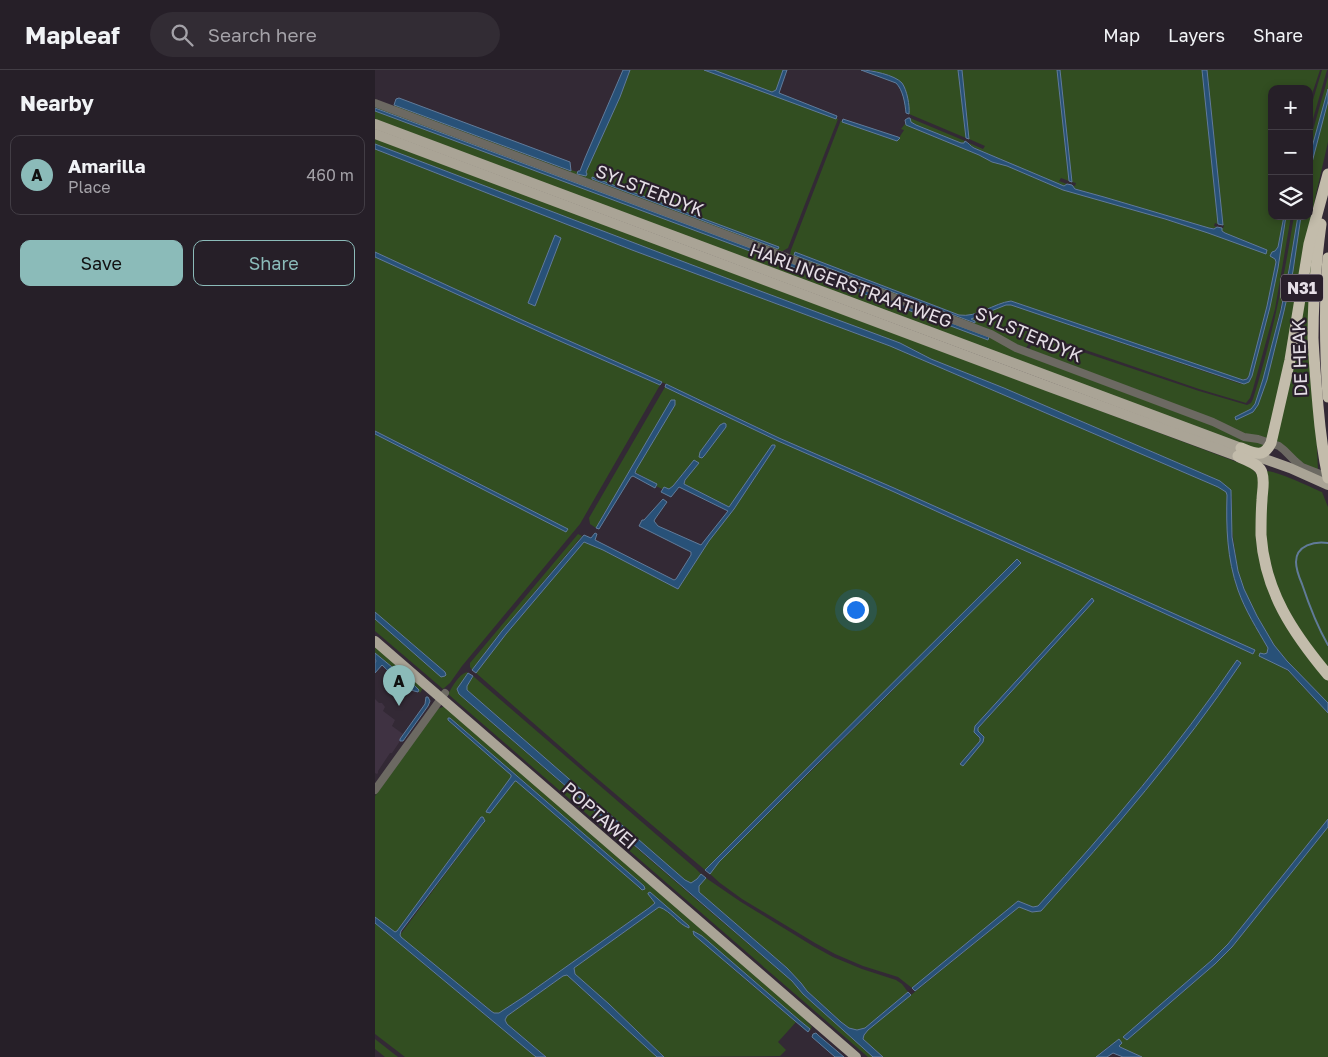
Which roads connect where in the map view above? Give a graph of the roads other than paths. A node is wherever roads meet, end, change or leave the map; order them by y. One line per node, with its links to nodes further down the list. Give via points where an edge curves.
1 (375, 103): 9 (street, SYLSTERDYK, via 991,334 1016,348 1213,422 1244,437)
2 (375, 124): 10 (main road, HARLINGERSTRAATWEG)
3 (375, 134): 10 (main road, HARLINGERSTRAATWEG)
4 (1328, 176): 9 (highway, N31, via 1309,244 1290,360); 12 (highway, DE HEAK / N31, via 1317,256 1313,337 1320,430)
5 (1328, 258): 6 (highway, DE HEAK / N31)
6 (1325, 342): 7 (highway, N31); 8 (highway, DE HEAK / N31)
7 (1328, 359)
8 (1328, 396)
9 (1271, 443): 10 (highway, via 1263,453); 11 (street, SYLSTERDYK)
10 (1239, 452): 11 (main road, HARLINGERSTRAATWEG); 15 (highway, via 1259,467 1263,475 1261,537 1266,567 1279,605 1300,640)
11 (1314, 475): 12 (street, SYLSTERDYK); 13 (main road, HARLINGERSTRAATWEG)
12 (1328, 477)
13 (1328, 485)
14 (375, 641): 16 (main road, POPTAWEI)
15 (1328, 675)
16 (443, 695): 17 (street); 18 (main road, POPTAWEI)
17 (375, 790)
18 (855, 1057)

